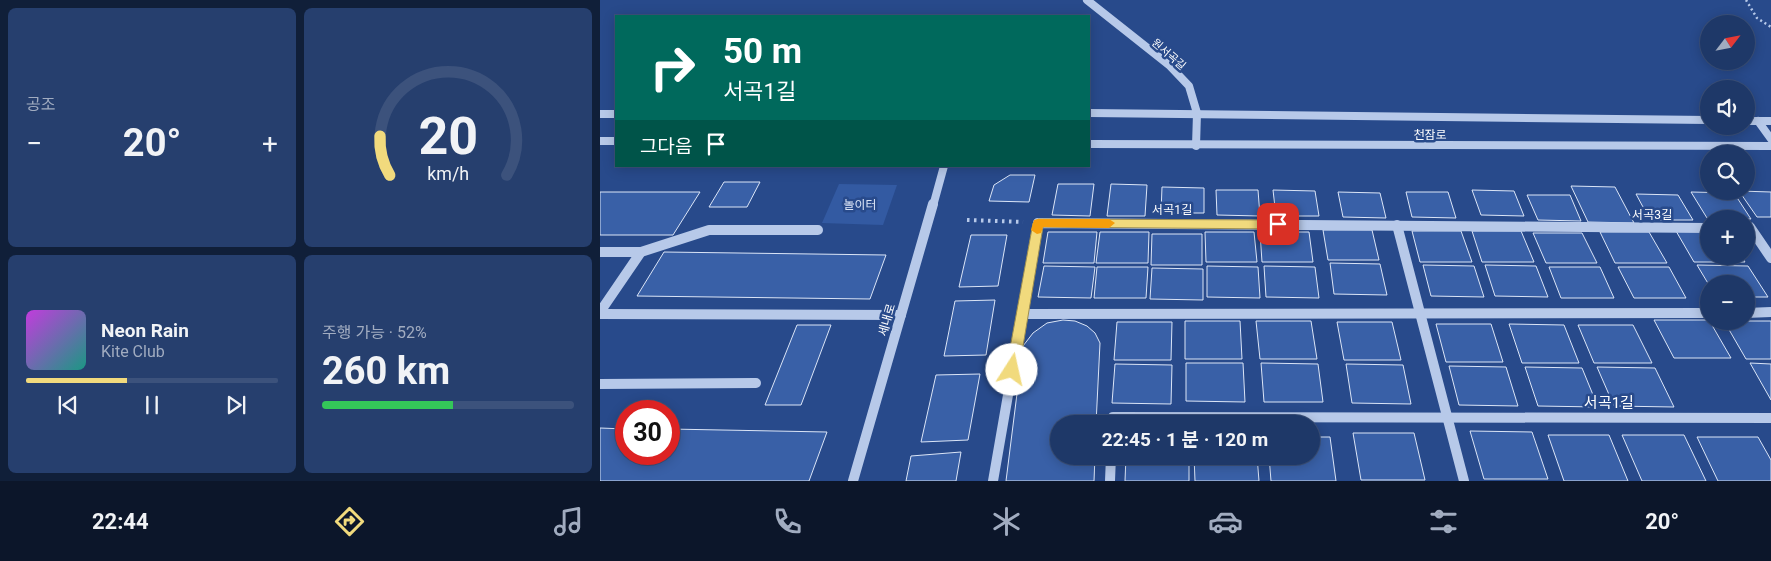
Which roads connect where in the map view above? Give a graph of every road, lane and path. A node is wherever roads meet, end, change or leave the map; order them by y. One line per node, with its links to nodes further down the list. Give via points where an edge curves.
1 (1087, 0): 7 (street, 원서곡길, via 1169,65 1189,86)
2 (1746, 0): 3 (path, via 1757,18)
3 (1771, 27)
4 (1090, 113): 7 (street, 천잠로)
5 (600, 114): 6 (street)
6 (615, 114)
7 (1197, 114): 8 (street, 천잠로); 15 (street, 원서곡길)
8 (1700, 120)
9 (1758, 121): 10 (street); 11 (street)
10 (1771, 121)
11 (1771, 139)
12 (600, 141): 13 (street)
13 (615, 141)
14 (1090, 144): 15 (street, 천잠로)
15 (1196, 146): 16 (street, 천잠로)
16 (1771, 146)
17 (944, 167): 34 (street, 세내로)
18 (967, 220): 19 (path)
19 (1038, 223): 20 (street, 서곡1길); 33 (street)
20 (1397, 225): 21 (street, 서곡1길); 31 (street)
21 (1595, 228): 22 (street, 서곡3길)
22 (1700, 228)
23 (818, 230): 26 (street, via 709,230)
24 (1755, 237): 27 (street)
25 (600, 252): 26 (street)
26 (641, 252): 30 (street)
27 (1771, 258)
28 (1755, 312): 29 (street)
29 (1771, 312)
30 (600, 313): 34 (street)
31 (1420, 313): 32 (street); 33 (street); 38 (street)
32 (1700, 313)
33 (1022, 314): 42 (street)
34 (901, 315): 41 (street, 세내로)
35 (756, 383): 36 (street)
36 (600, 384)
37 (1320, 418): 38 (street, 서곡1길)
38 (1448, 418): 39 (street, 서곡1길); 44 (street)
39 (1771, 418)
40 (1111, 465): 43 (street)
41 (853, 481)
42 (993, 481)
43 (1110, 481)
44 (1464, 481)

